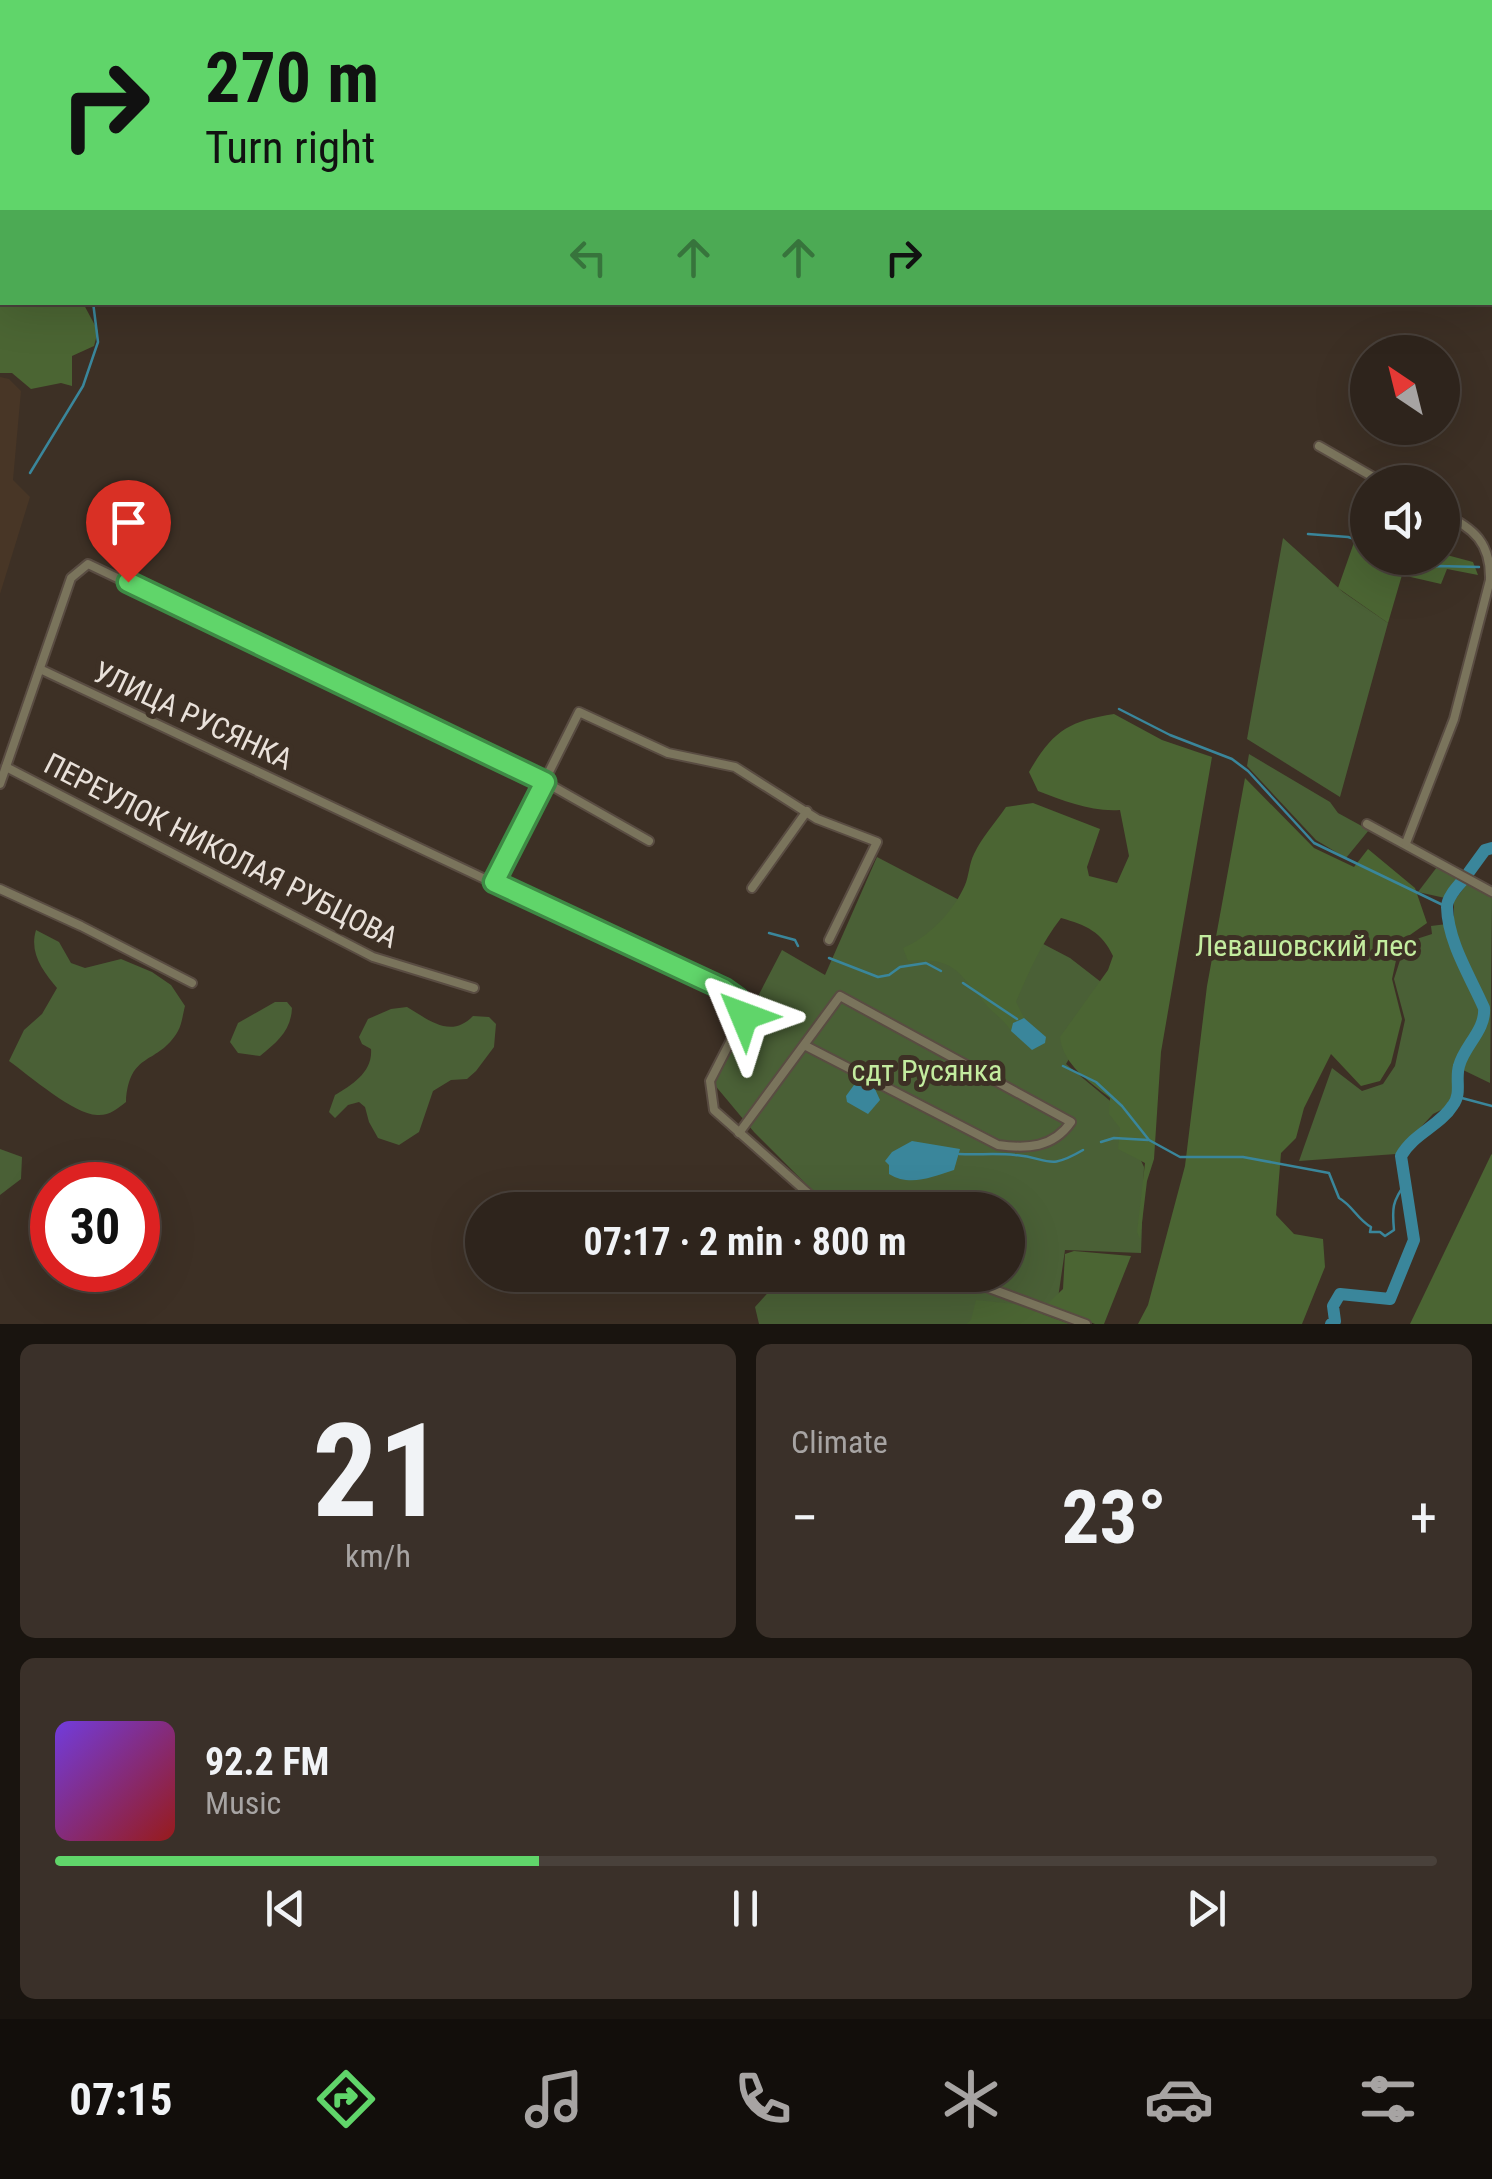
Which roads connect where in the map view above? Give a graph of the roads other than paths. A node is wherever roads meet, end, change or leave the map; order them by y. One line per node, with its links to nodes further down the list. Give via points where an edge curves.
1 (1319, 446): 2 (street)
2 (1352, 465)
3 (1460, 522): 11 (street, via 1480,537 1490,580 1454,719)
4 (40, 669): 5 (street); 6 (street, via 71,578 93,565); 12 (street, УЛИЦА РУСЯНКА)
5 (6, 767): 7 (street); 18 (street, ПЕРЕУЛОК НИКОЛАЯ РУБЦОВА, via 373,957)
6 (545, 782): 8 (street, via 578,712 668,753 735,767); 10 (street); 12 (street)
7 (0, 784)
8 (807, 811): 13 (street); 16 (street, via 878,842)
9 (1367, 824): 11 (street)
10 (649, 841)
11 (1406, 843): 15 (street)
12 (494, 882): 20 (street, УЛИЦА РУСЯНКА, via 738,999 744,1016 710,1080 714,1110)
13 (752, 888)
14 (0, 890): 17 (street)
15 (1492, 892)
16 (829, 940)
17 (192, 983)
18 (474, 988)
19 (806, 1046): 19 (street, via 840,996 1071,1122 1049,1142 998,1146); 20 (street)
20 (739, 1132): 21 (street)
21 (807, 1192)
22 (1000, 1292): 23 (street)
23 (1086, 1324)

